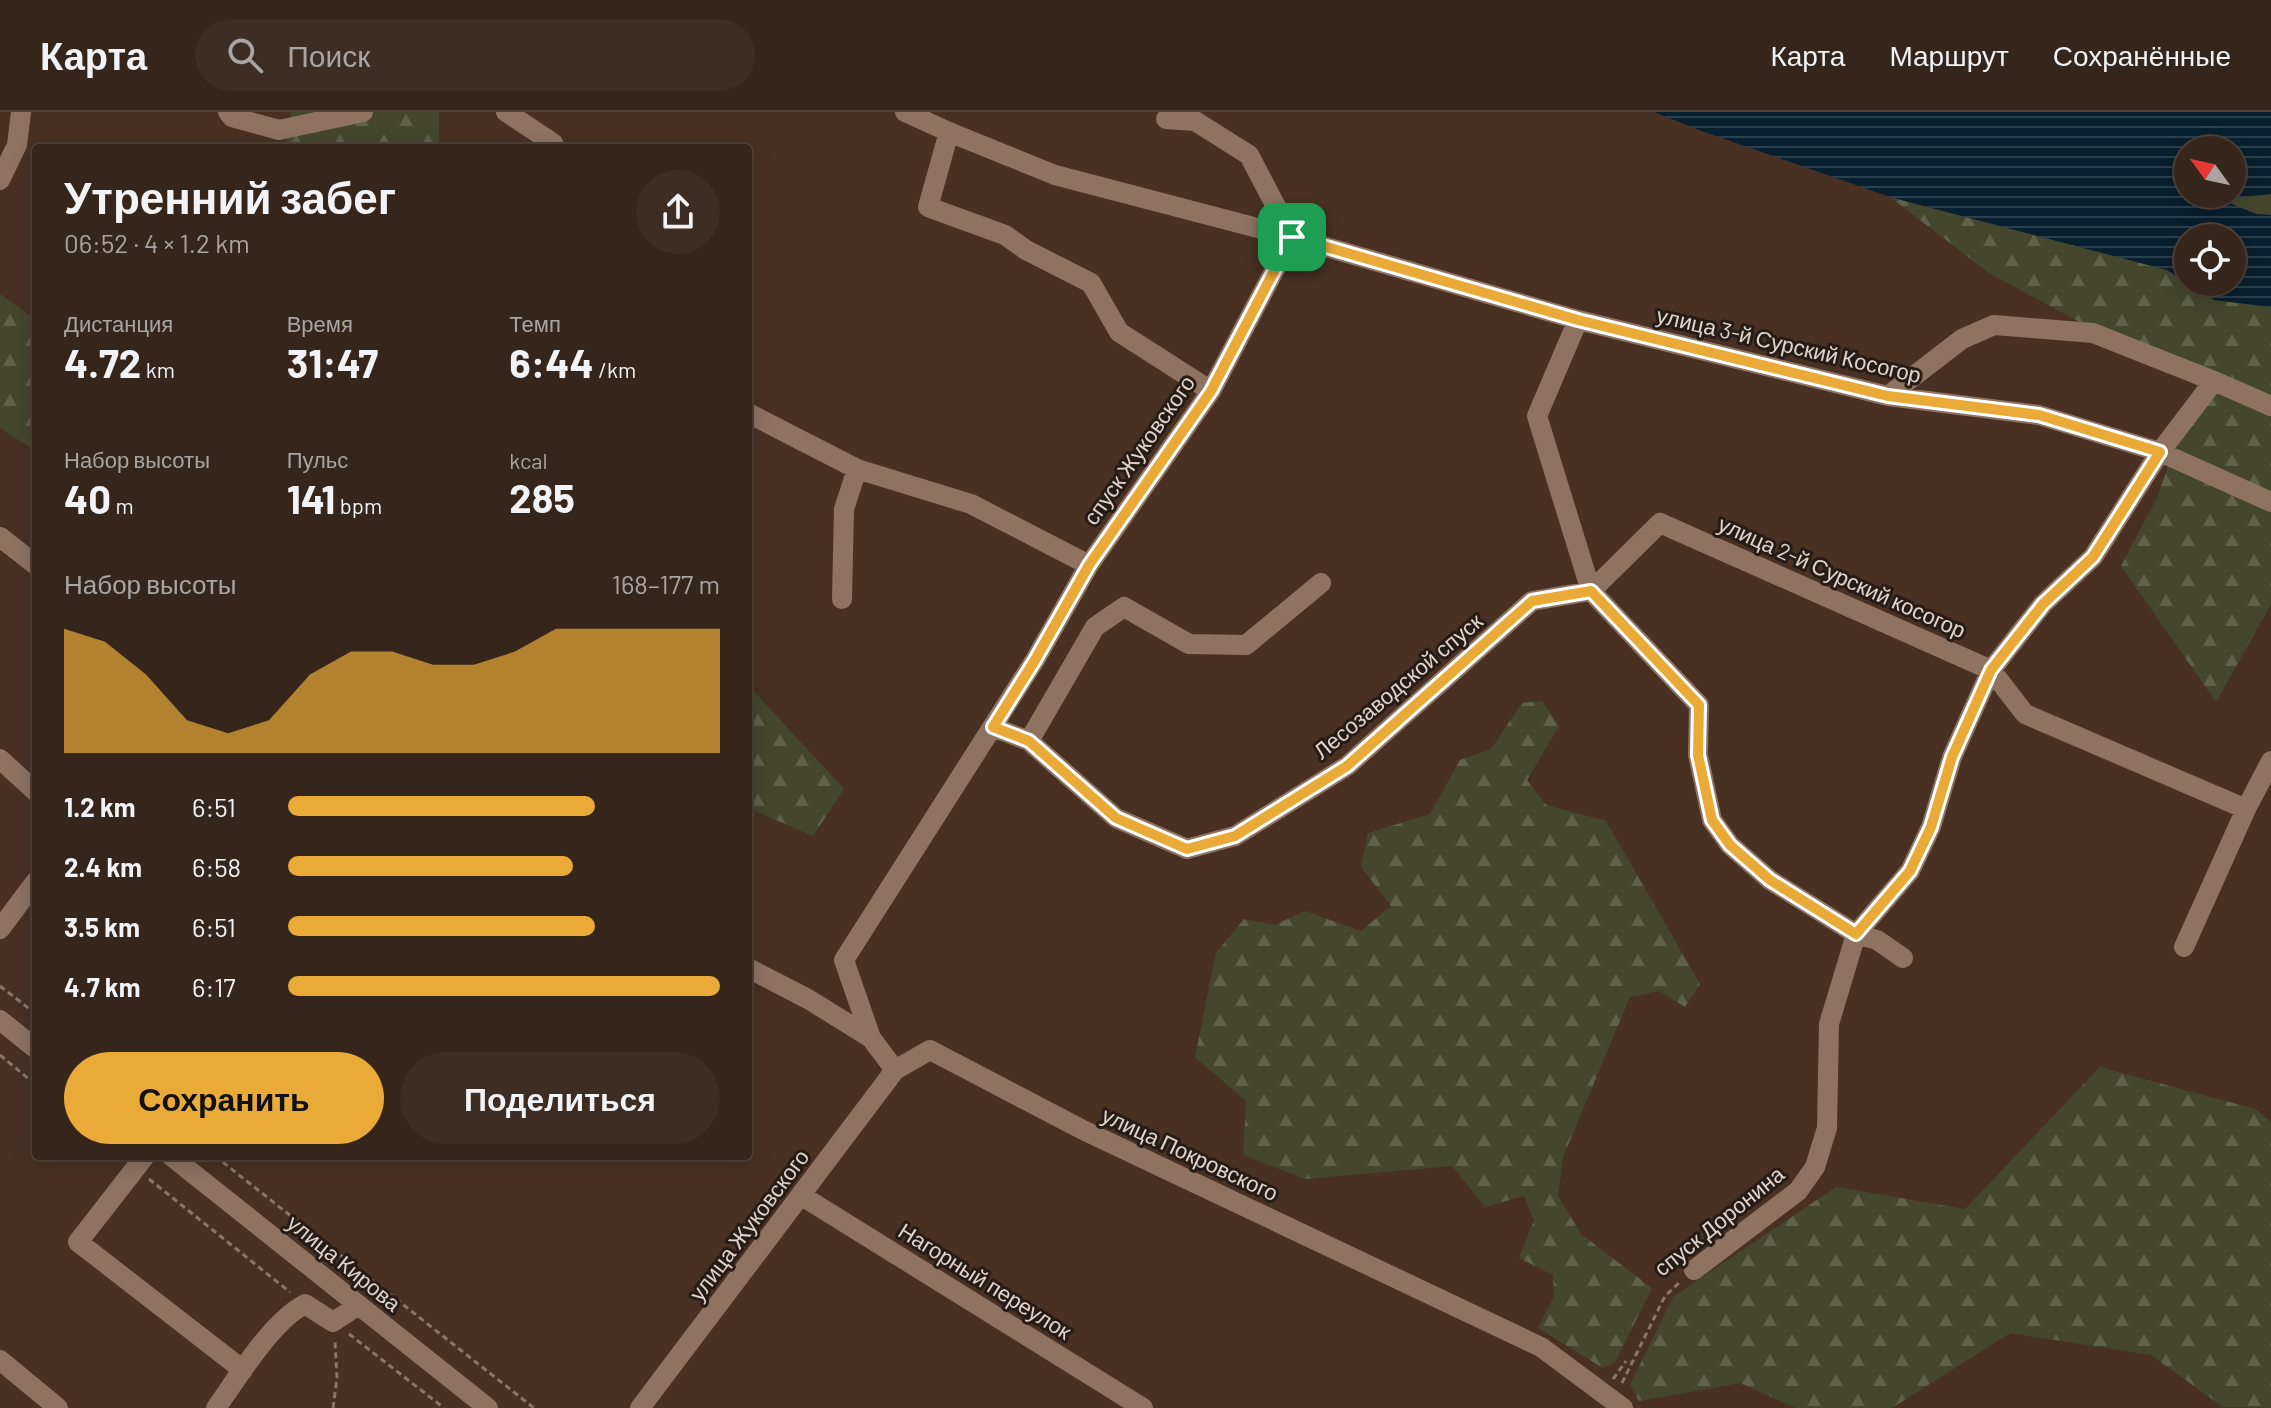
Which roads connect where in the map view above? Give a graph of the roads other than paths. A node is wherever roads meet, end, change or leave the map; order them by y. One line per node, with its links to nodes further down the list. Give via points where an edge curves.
1 (21, 112): 9 (street, via 17,145)
2 (228, 112): 3 (street, via 279,130)
3 (363, 112)
4 (506, 112): 8 (street)
5 (905, 112): 7 (street)
6 (1166, 119): 10 (street, via 1195,121 1249,155)
7 (949, 132): 10 (street, via 1055,175); 13 (street, via 928,207 1005,235 1091,283 1119,332)
8 (553, 144)
9 (0, 180)
10 (1292, 237): 11 (street, улица 3-й Сурский Косогор); 13 (street, спуск Жуковского)
11 (1578, 320): 14 (street, улица 3-й Сурский Косогор); 24 (street, via 1537,416)
12 (2214, 381): 14 (street, via 2093,333 1994,325 1962,339); 15 (street); 17 (street, спуск Доронина)
13 (1211, 391): 22 (street, спуск Жуковского)
14 (1888, 396): 17 (street, улица 3-й Сурский Косогор, via 2039,415)
15 (2271, 406)
16 (752, 415): 18 (street)
17 (2160, 452): 19 (street, улица 3-й Сурский Косогор); 26 (street, спуск Доронина, via 2093,557 2043,604)
18 (857, 469): 22 (street, via 971,504); 25 (street, via 844,509)
19 (2271, 502)
20 (0, 537): 21 (street)
21 (32, 562)
22 (1089, 565): 27 (street, спуск Жуковского)
23 (1321, 583): 28 (street, via 1246,645 1189,644 1124,607 1095,627)
24 (1591, 591): 26 (street, улица 2-й Сурский косогор, via 1660,523); 28 (street, Лесозаводской спуск, via 1532,601 1347,766 1235,836 1187,849 1116,818); 35 (street, via 1699,705 1698,755 1712,820 1730,845 1770,880)
25 (842, 599)
26 (1991, 670): 32 (street, улица 2-й Сурский косогор, via 2025,714); 35 (street, спуск Доронина, via 1910,871)
27 (993, 727): 28 (street, Лесозаводской спуск); 40 (street, спуск Жуковского, via 844,960)
28 (1029, 741)
29 (0, 759): 31 (street)
30 (2271, 761): 32 (street)
31 (32, 788)
32 (2246, 809): 36 (street)
33 (32, 885): 34 (street)
34 (3, 917)
35 (1856, 934): 37 (street, via 1877,940); 46 (street, спуск Доронина, via 1829,1024 1827,1128 1815,1167 1798,1191)
36 (2184, 947)
37 (1903, 958)
38 (752, 970): 40 (street)
39 (0, 1020): 41 (street)
40 (871, 1038): 42 (street)
41 (32, 1046)
42 (895, 1070): 45 (street, улица Жуковского); 50 (street, улица Покровского, via 930,1050 1083,1130 1541,1347)
43 (176, 1160): 47 (street, улица Кирова)
44 (140, 1162): 49 (street, via 78,1242)
45 (802, 1196): 54 (street, улица Жуковского); 55 (street, Нагорный переулок)
46 (1694, 1270)
47 (359, 1305): 49 (street, via 333,1322 305,1304 279,1324); 53 (street, улица Кирова)
48 (0, 1360): 51 (street)
49 (243, 1370): 52 (street)
50 (1618, 1404)
51 (58, 1408)
52 (216, 1408)
53 (488, 1408)
54 (640, 1408)
55 (1143, 1408)

